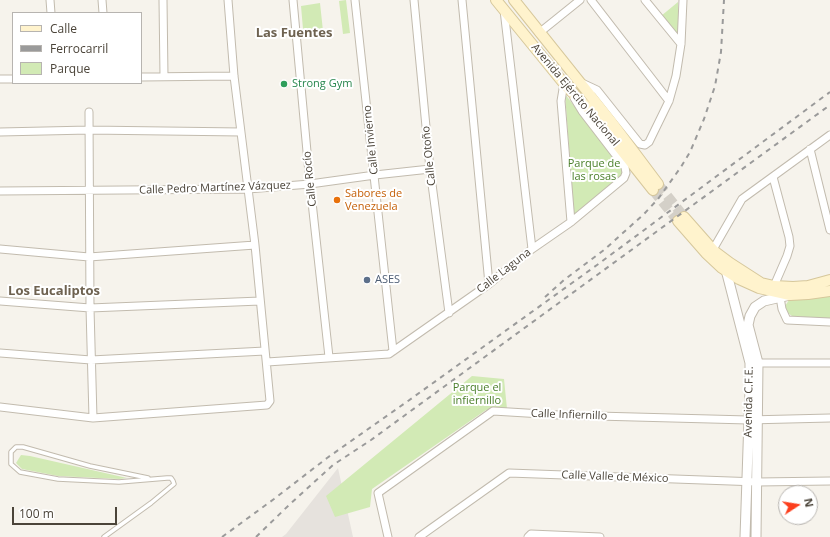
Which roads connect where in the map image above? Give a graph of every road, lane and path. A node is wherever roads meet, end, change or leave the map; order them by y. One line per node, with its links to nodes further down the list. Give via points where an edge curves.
1 (50, 0): 16 (street)
2 (102, 0): 17 (street)
3 (163, 0): 20 (street)
4 (228, 0): 21 (street)
5 (293, 0): 37 (street, Calle Rocío)
6 (355, 0): 35 (street, Calle Invierno)
7 (414, 0): 34 (street, Calle Otoño)
8 (462, 0): 50 (street)
9 (496, 0): 15 (main road, Avenida Ejército Nacional)
10 (514, 0): 18 (main road, Avenida Ejército Nacional)
11 (580, 0): 18 (street)
12 (591, 0): 27 (street)
13 (645, 0): 19 (street)
14 (683, 0): 19 (street)
15 (504, 10): 26 (main road, Avenida Ejército Nacional); 46 (street)
16 (51, 12)
17 (102, 12)
18 (539, 33): 25 (main road, Avenida Ejército Nacional)
19 (681, 44): 27 (street)
20 (164, 76): 21 (street); 22 (street)
21 (234, 76): 31 (street)
22 (142, 77)
23 (0, 79): 24 (street)
24 (12, 79)
25 (579, 81): 26 (main road, Avenida Ejército Nacional, via 640,160 656,187); 27 (street, via 597,90 640,144 644,145 650,142)
26 (565, 84): 41 (street, via 561,101); 41 (street, Calle Laguna, via 626,173 624,178)
27 (669, 101)
28 (89, 112): 29 (street)
29 (89, 130): 30 (street); 31 (street); 40 (street)
30 (0, 132)
31 (241, 132): 38 (street)
32 (830, 135): 33 (street)
33 (810, 150): 36 (street); 42 (street)
34 (430, 169): 35 (street, Calle Pedro Martínez Vázquez); 57 (street, Calle Otoño)
35 (375, 175): 37 (street, Calle Pedro Martínez Vázquez); 60 (street, Calle Invierno)
36 (773, 177): 44 (street, via 742,199); 51 (street, via 790,246)
37 (310, 184): 38 (street, Calle Pedro Martínez Vázquez); 62 (street, Calle Rocío)
38 (248, 189): 40 (street, Calle Pedro Martínez Vázquez); 43 (street)
39 (0, 191): 40 (street, Calle Pedro Martínez Vázquez)
40 (89, 191): 47 (street)
41 (571, 222): 46 (street, Calle Laguna)
42 (830, 230)
43 (255, 245): 47 (street); 55 (street)
44 (715, 246)
45 (0, 249): 47 (street)
46 (532, 249): 50 (street, Calle Laguna)
47 (89, 257): 56 (street)
48 (726, 270): 51 (main road, via 706,253 681,219 730,263 761,283); 53 (main road, via 759,288); 66 (street, Avenida C.F.E.)
49 (830, 280): 51 (main road, via 808,286)
50 (489, 284): 57 (street, Calle Laguna)
51 (774, 286)
52 (830, 291): 53 (main road)
53 (785, 296): 58 (street, via 782,309 788,320); 66 (street, Avenida C.F.E., via 764,301 755,307 750,316 748,325)
54 (0, 301): 56 (street)
55 (260, 301): 56 (street); 59 (street)
56 (90, 308): 63 (street)
57 (448, 312): 60 (street, Calle Laguna)
58 (830, 322)
59 (265, 351): 63 (street); 64 (street)
60 (393, 351): 62 (street, Calle Laguna, via 389,354)
61 (0, 353): 63 (street)
62 (329, 357): 64 (street, Calle Laguna)
63 (91, 360): 68 (street)
64 (267, 362): 68 (street, via 270,401 267,405)
65 (830, 363): 66 (street)
66 (754, 364): 70 (street, Avenida C.F.E.); 71 (street, Avenida C.F.E.)
67 (0, 407): 68 (street)
68 (93, 418)
69 (830, 418): 71 (street, Calle Infiernillo)
70 (748, 420): 71 (street, Calle Infiernillo); 73 (street, Avenida C.F.E.); 77 (street, Calle Infiernillo, via 493,411 378,493)
71 (758, 420): 74 (street, Avenida C.F.E.)
72 (148, 478): 72 (lane, via 119,482 58,479 20,472 12,464 11,452 16,447 23,447 90,466); 76 (lane, via 171,478 174,484)
73 (748, 482): 74 (street, Calle Valle de México); 78 (street, Calle Valle de México, via 509,474); 81 (street, Avenida C.F.E.)
74 (758, 482): 75 (street, Calle Valle de México); 82 (street, Avenida C.F.E.)
75 (830, 482)
76 (104, 537)
77 (388, 537)
78 (419, 537)
79 (528, 537): 80 (street, via 531,534)
80 (600, 537)
81 (745, 537)
82 (756, 537)

